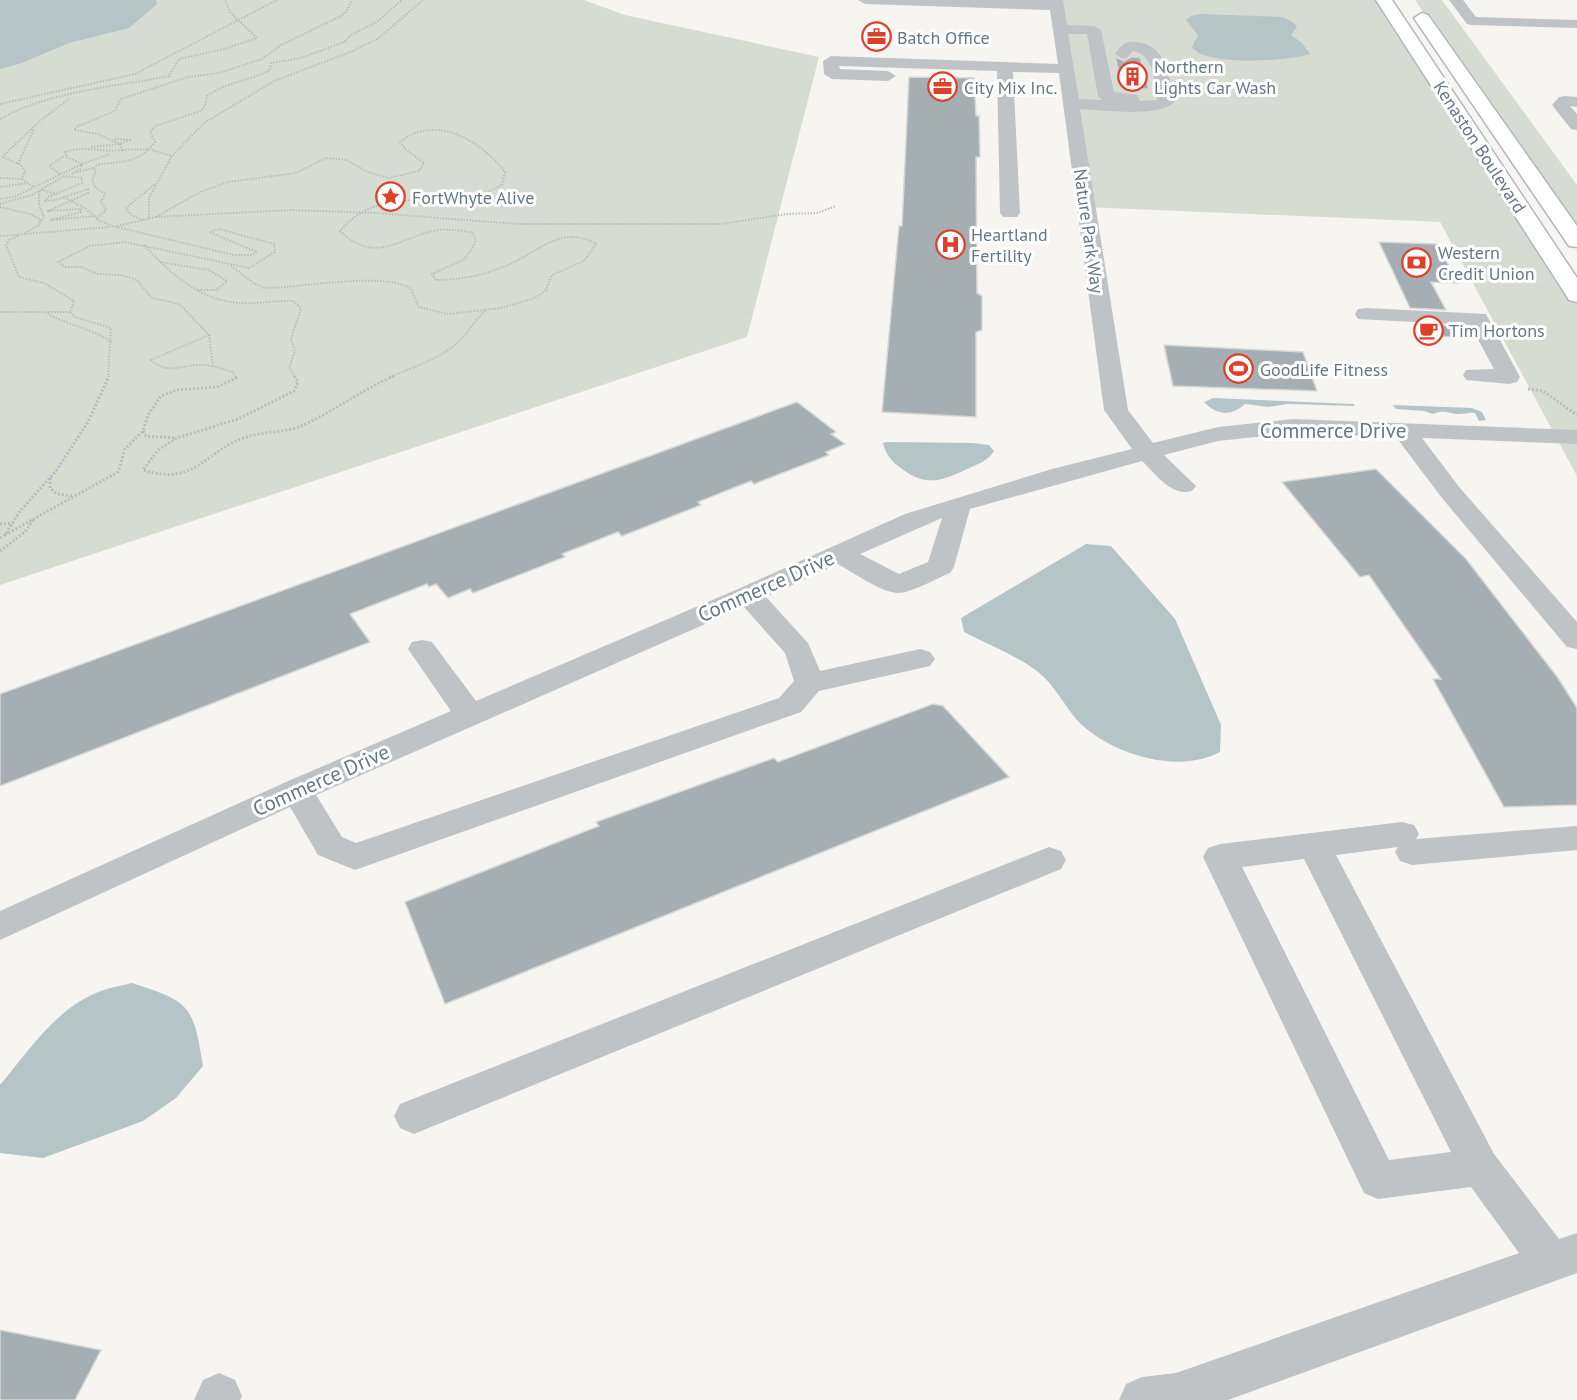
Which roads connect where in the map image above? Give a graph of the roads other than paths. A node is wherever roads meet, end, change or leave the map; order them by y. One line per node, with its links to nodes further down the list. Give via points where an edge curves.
1 (865, 0): 5 (street)
2 (1384, 0): 19 (main road, Kenaston Boulevard)
3 (1409, 0): 18 (main road, Kenaston Boulevard)
4 (1456, 0): 7 (street, via 1472,21)
5 (1004, 2): 6 (street)
6 (1056, 3): 8 (street, Nature Park Way)
7 (1577, 24)
8 (1060, 29): 9 (street); 11 (street, Nature Park Way)
9 (1094, 30): 15 (street, via 1106,96 1131,98); 15 (street, via 1132,32 1130,50 1150,49 1157,59 1166,102 1156,106)
10 (1005, 67): 11 (street); 12 (street, via 831,61 832,74); 17 (street)
11 (1066, 69): 14 (street, Nature Park Way)
12 (888, 76)
13 (1577, 102): 16 (street, via 1565,101 1560,105)
14 (1071, 104): 15 (street); 24 (street, Nature Park Way, via 1116,410)
15 (1132, 105)
16 (1577, 125)
17 (1010, 213)
18 (1577, 241)
19 (1577, 295)
20 (1366, 314): 21 (street, via 1478,319 1509,377)
21 (1474, 375)
22 (1402, 429): 23 (street, Commerce Drive); 24 (street, Commerce Drive, via 1293,426 1218,434); 29 (street)
23 (1577, 437)
24 (1147, 452): 25 (street, Nature Park Way); 26 (street, Commerce Drive)
25 (1183, 486)
26 (959, 504): 27 (street, Commerce Drive, via 914,519); 27 (street, via 940,567 898,585)
27 (839, 554): 28 (street, Commerce Drive)
28 (748, 595): 32 (street, via 798,650); 33 (street, Commerce Drive)
29 (1577, 640)
30 (422, 649): 33 (street)
31 (920, 659): 32 (street)
32 (809, 683): 34 (street, via 790,705 355,857 330,846)
33 (470, 715): 34 (street, Commerce Drive)
34 (297, 790): 38 (street, Commerce Drive)
35 (1577, 838): 36 (street)
36 (1314, 845): 40 (street); 40 (street, via 1220,857 1378,1180)
37 (1049, 860): 39 (street)
38 (0, 926)
39 (414, 1116)
40 (1480, 1167): 41 (street)
41 (1564, 1258): 42 (street, via 1176,1396)
42 (1142, 1400)

